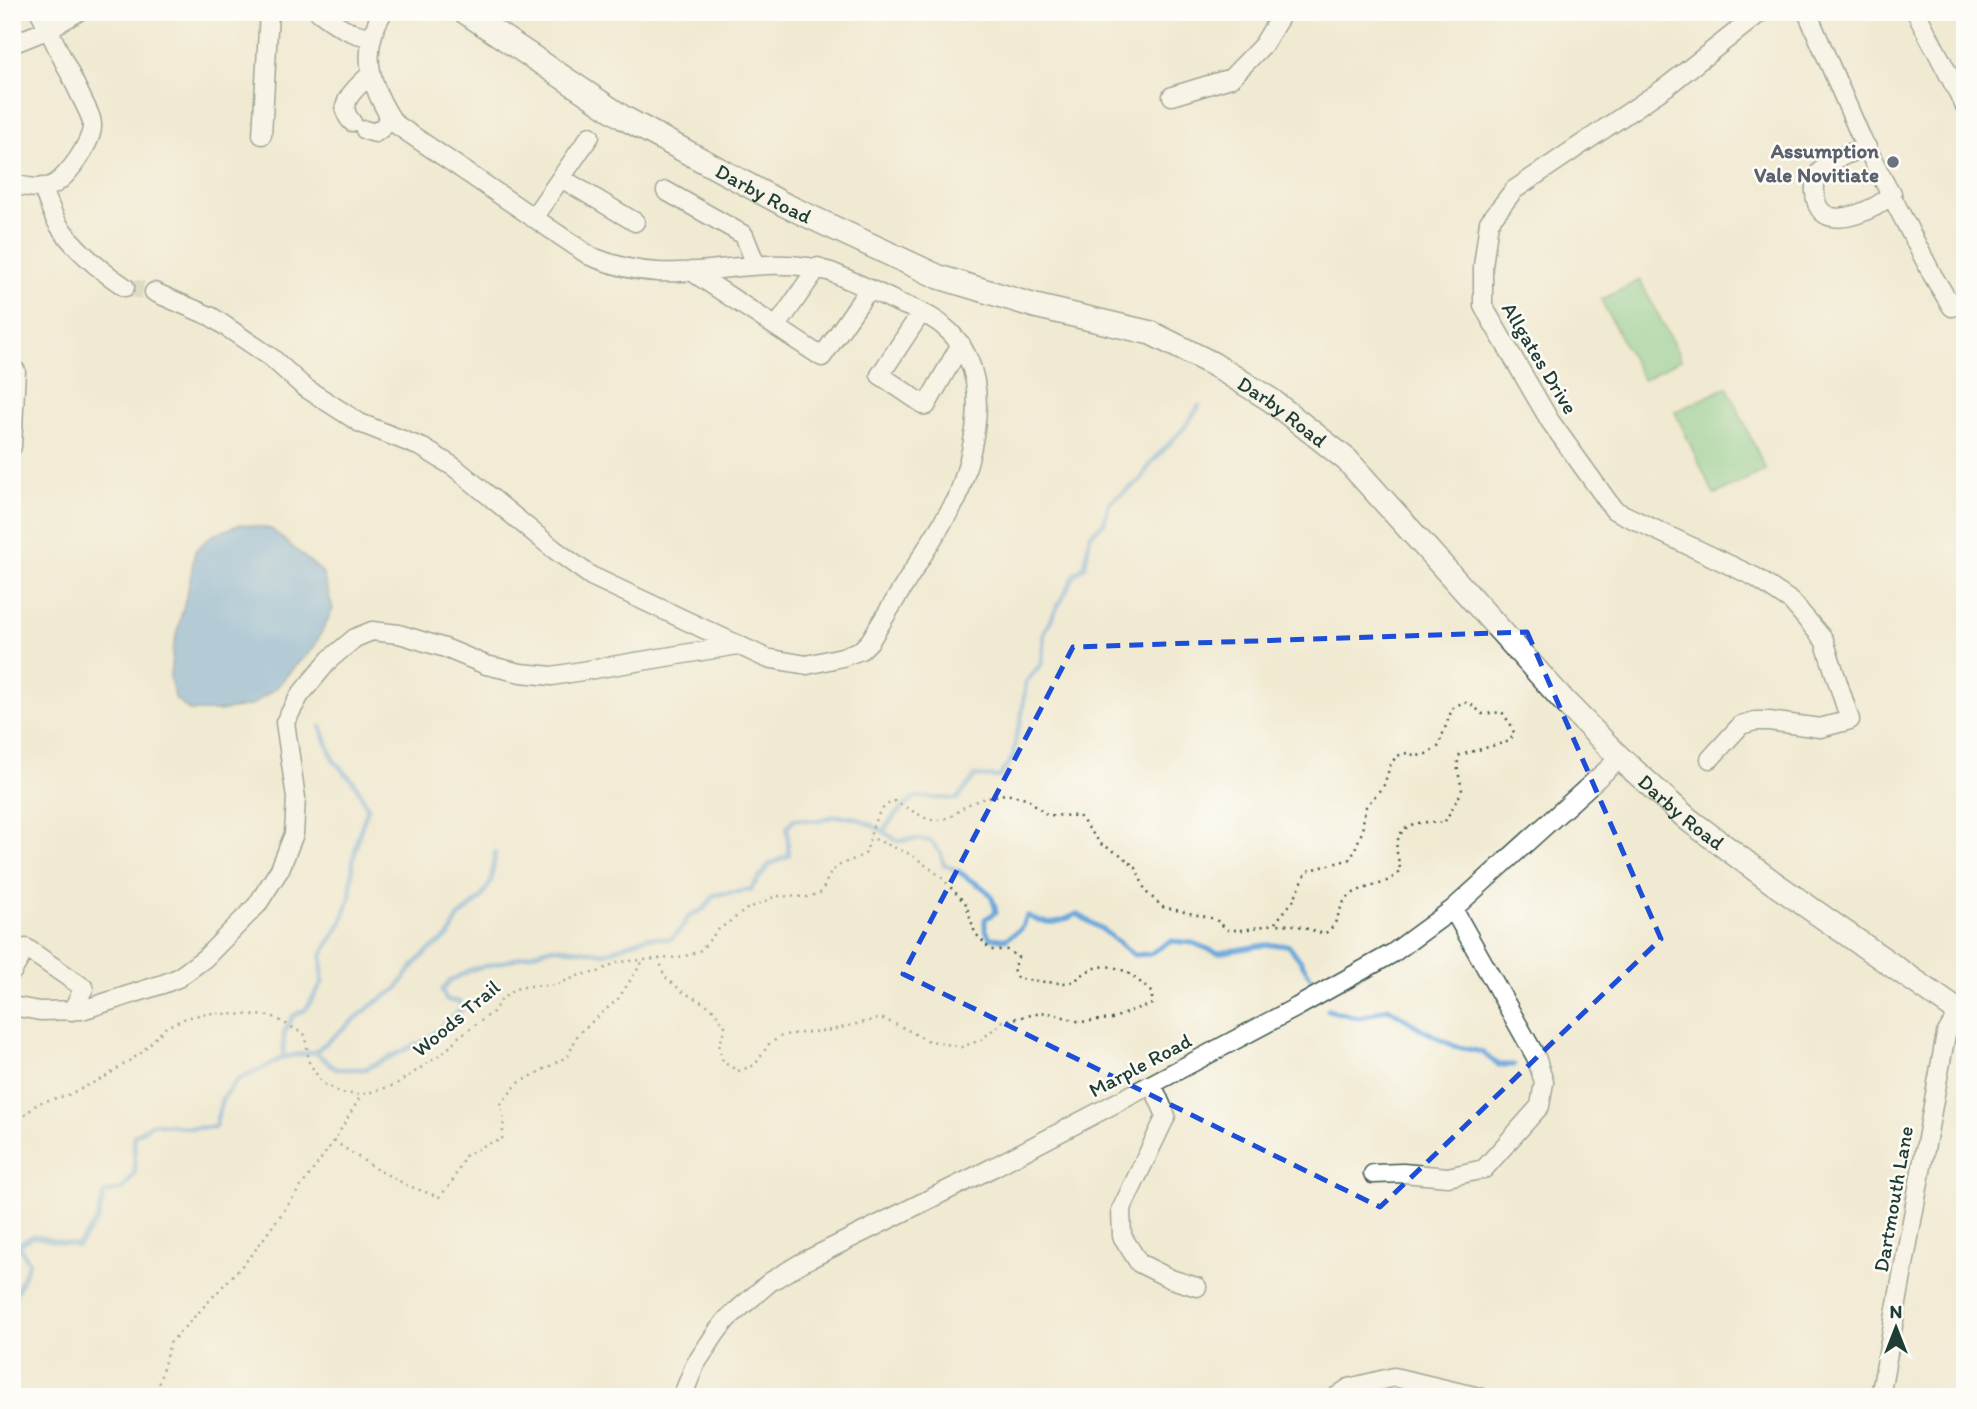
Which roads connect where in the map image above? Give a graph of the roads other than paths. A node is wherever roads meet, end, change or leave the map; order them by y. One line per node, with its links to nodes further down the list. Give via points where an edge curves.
1 (40, 12): 11 (street)
2 (78, 12): 11 (street)
3 (269, 12): 18 (street)
4 (319, 12): 12 (street, via 354,34)
5 (383, 12): 12 (street)
6 (465, 12): 41 (main road, Darby Road, via 624,118 785,205 939,277 1035,306 1151,333 1271,400 1348,460)
7 (1283, 12): 15 (street, via 1263,45 1231,78)
8 (1761, 12): 42 (street, Allgates Drive, via 1667,87 1514,190 1489,222 1483,266 1483,306 1550,421 1614,510 1755,577 1792,602 1825,640 1850,720 1821,728 1755,721 1741,725)
9 (1807, 12): 20 (street)
10 (1916, 12): 16 (street)
11 (47, 30): 13 (street); 23 (street, via 92,125 68,173)
12 (371, 37): 14 (street)
13 (12, 44)
14 (371, 74): 17 (street); 17 (street, via 352,91 345,105 346,116 375,133)
15 (1172, 96)
16 (1965, 106)
17 (390, 118): 26 (street)
18 (262, 135)
19 (590, 136): 21 (street)
20 (1867, 147): 25 (street); 25 (street, via 1824,166 1816,179 1816,205 1833,218 1851,216 1877,206)
21 (561, 178): 26 (street); 27 (street)
22 (12, 183): 23 (street)
23 (42, 187): 31 (street, via 58,225)
24 (666, 191): 28 (street, via 744,235)
25 (1892, 193): 34 (street, via 1952,307)
26 (533, 218): 30 (street, via 610,265 660,273)
27 (635, 222)
28 (756, 265): 29 (street); 30 (street)
29 (818, 267): 32 (street); 36 (street)
30 (691, 271): 36 (street)
31 (125, 287)
32 (869, 289): 35 (street); 36 (street, via 822,357)
33 (154, 292): 40 (street, via 212,317 360,423 423,448 454,467 591,576)
34 (1965, 300)
35 (921, 313): 37 (street); 37 (street, via 880,375 926,406)
36 (777, 326)
37 (961, 344): 40 (street, via 973,367 977,397 975,434 964,477 957,499 870,641 861,650 807,665 766,658)
38 (12, 371): 39 (street, via 16,371)
39 (12, 447)
40 (738, 645): 46 (street, via 552,676 486,666 399,634 372,631 355,638 330,659 285,722 296,798 294,834 280,869 257,905 205,958 178,978)
41 (1620, 758): 43 (street, Marple Road); 47 (main road, Darby Road, via 1721,845)
42 (1710, 759)
43 (1453, 909): 48 (street, Marple Road, via 1392,953); 49 (street, via 1536,1057 1544,1082 1540,1106 1484,1169 1448,1177)
44 (12, 972): 46 (street, via 26,948 84,988)
45 (12, 1006): 46 (street)
46 (72, 1011)
47 (1962, 1014): 54 (street, Dartmouth Lane, via 1945,1034)
48 (1152, 1084): 50 (street, via 1166,1116 1121,1210 1122,1236 1139,1263); 51 (street, Marple Road, via 770,1282 716,1333)
49 (1373, 1174)
50 (1197, 1287)
51 (682, 1397)
52 (1336, 1397): 53 (street, via 1349,1388 1394,1377)
53 (1479, 1397)
54 (1880, 1397)

